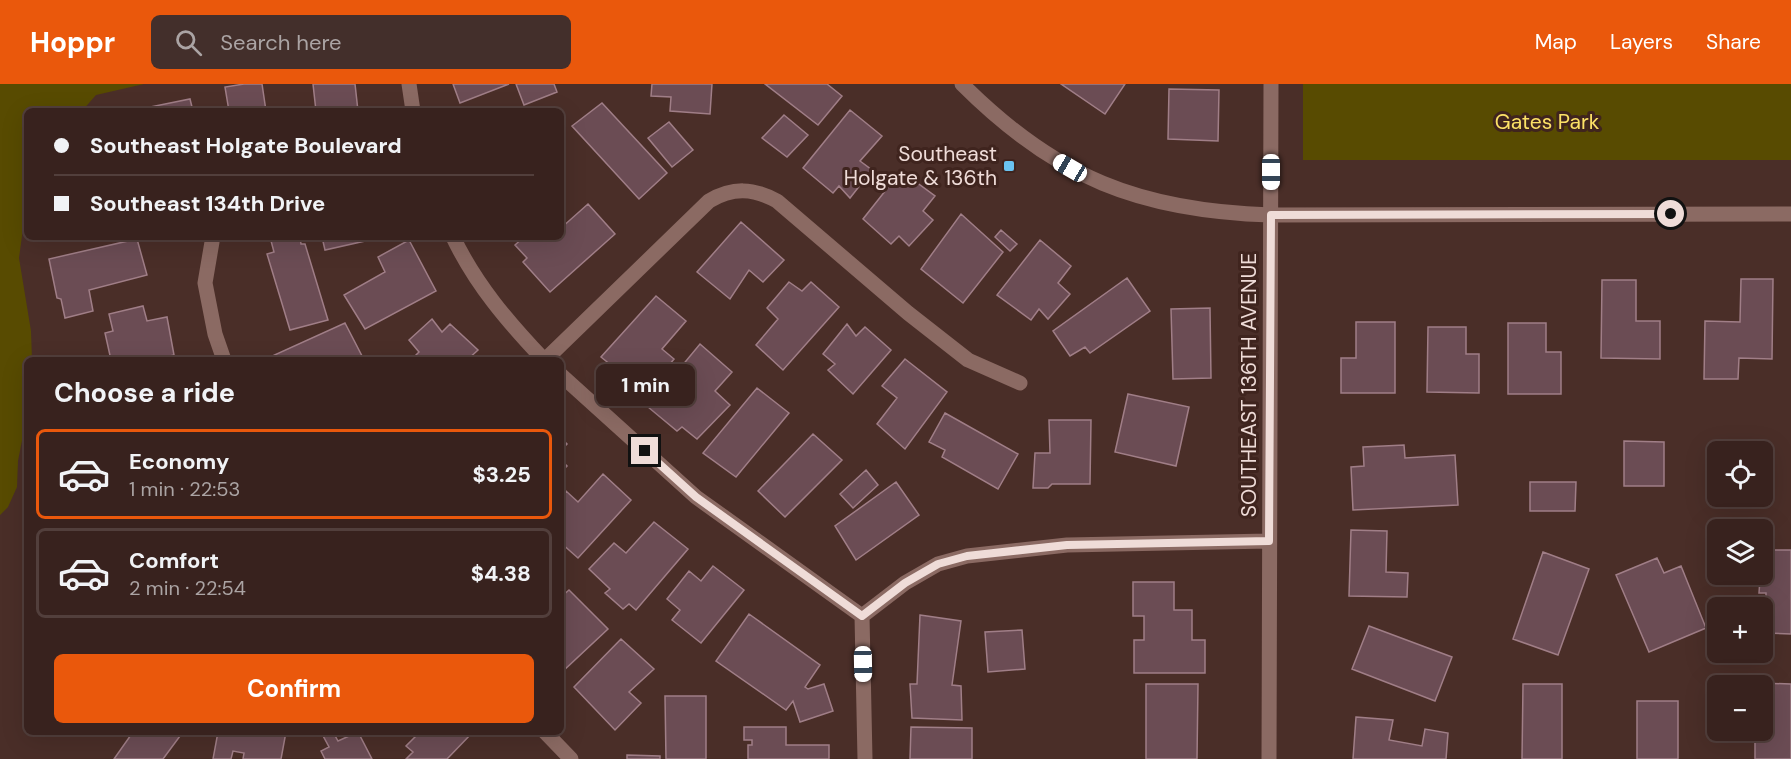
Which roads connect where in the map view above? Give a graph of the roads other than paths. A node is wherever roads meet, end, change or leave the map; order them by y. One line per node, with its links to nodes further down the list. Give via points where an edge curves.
1 (409, 84): 4 (street)
2 (962, 84): 6 (street, via 1045,154 1097,181 1171,206 1214,213)
3 (1271, 84): 6 (street, SOUTHEAST 136TH AVENUE)
4 (413, 108)
5 (1791, 214): 6 (street)
6 (1271, 215): 14 (street, SOUTHEAST 136TH AVENUE)
7 (455, 240): 10 (street, via 474,278)
8 (212, 242): 9 (street, via 205,284)
9 (223, 357)
10 (542, 357)
11 (548, 357): 13 (street, via 709,201 733,190 761,192 777,201 968,360)
12 (564, 378): 15 (street, via 696,497)
13 (1020, 383)
14 (1269, 541): 15 (street, via 1067,545 967,556 938,564); 19 (street, SOUTHEAST 136TH AVENUE)
15 (862, 616): 18 (street)
16 (548, 735): 17 (street)
17 (571, 759)
18 (864, 759)
19 (1269, 759)

